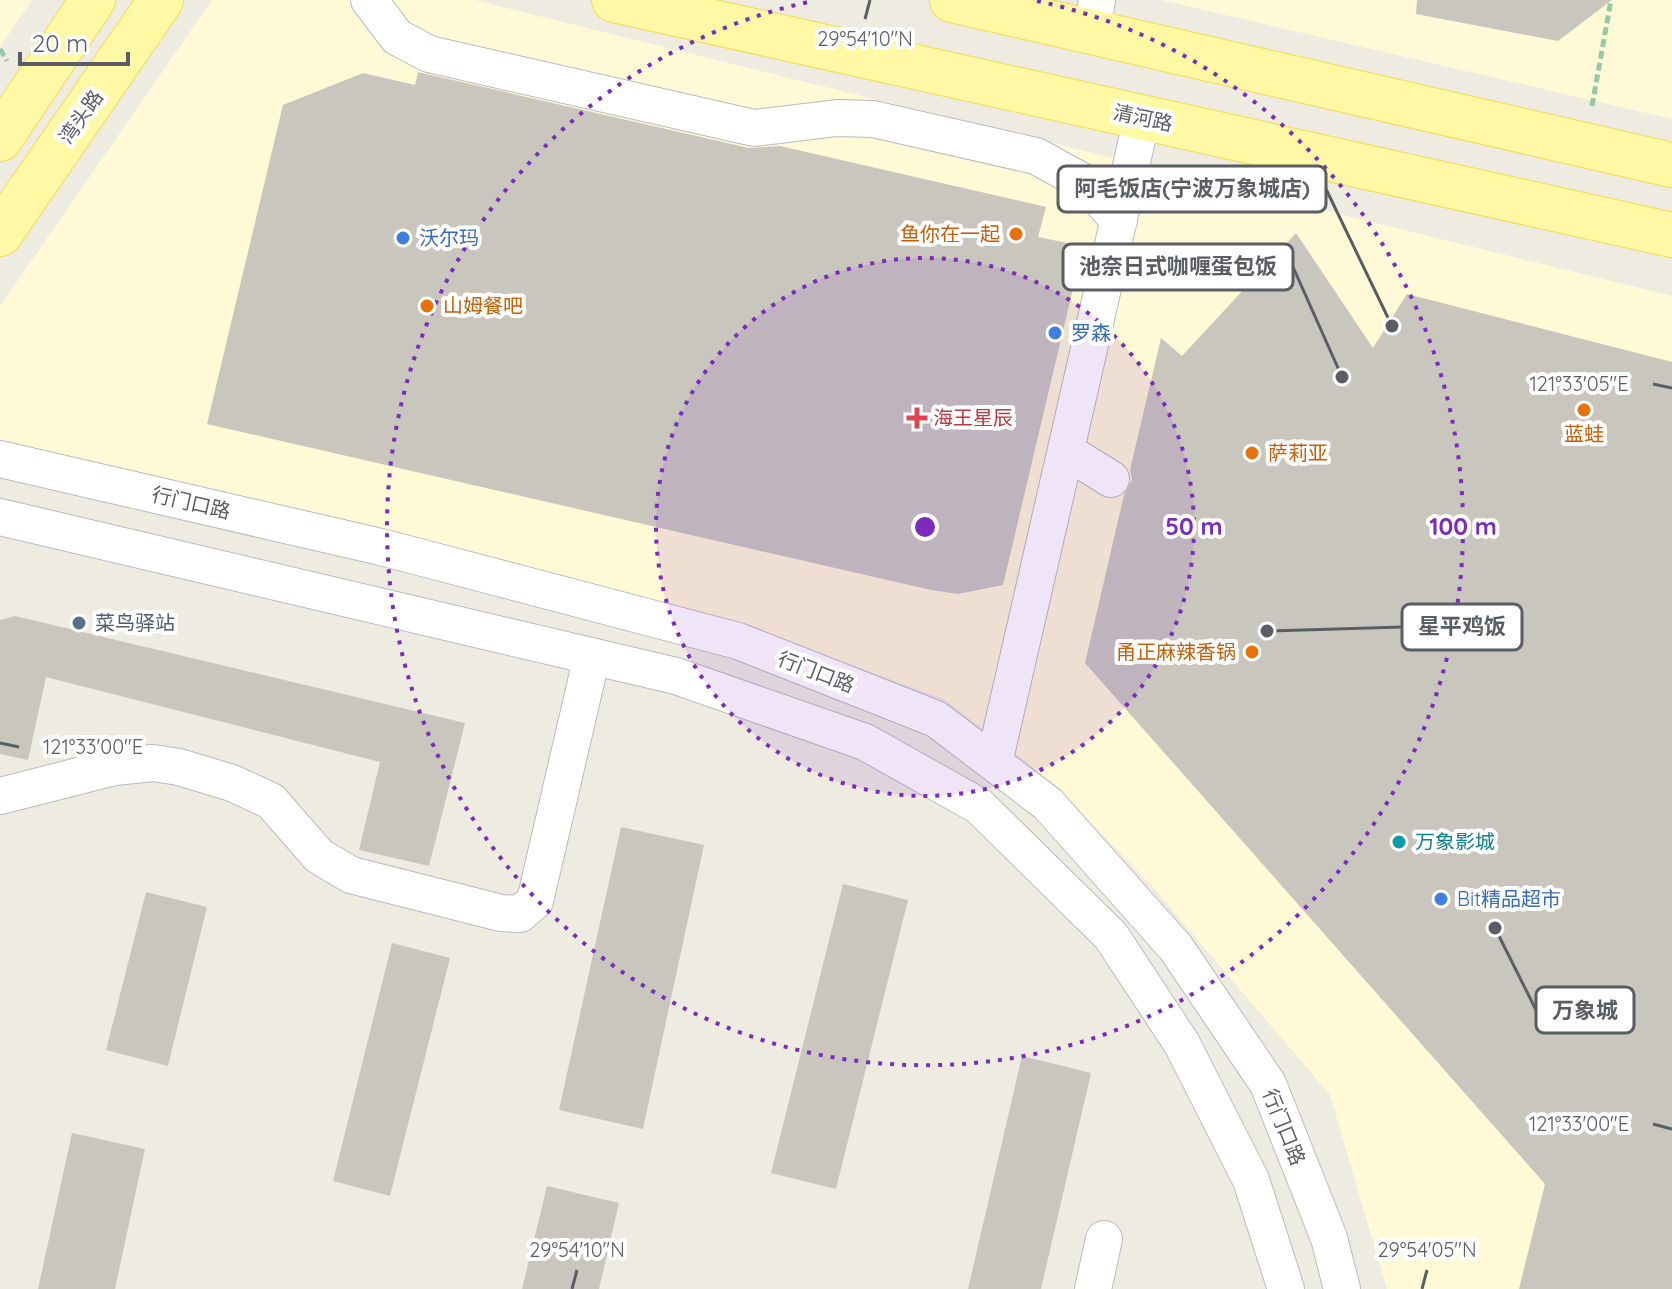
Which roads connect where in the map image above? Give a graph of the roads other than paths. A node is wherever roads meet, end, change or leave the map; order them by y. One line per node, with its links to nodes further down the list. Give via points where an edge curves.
1 (93, 0): 8 (main road)
2 (161, 0): 11 (main road, 湾头路)
3 (369, 0): 10 (street, via 397,37 444,57 754,128 873,119 1036,156 1087,184)
4 (614, 0): 7 (main road, 清河路)
5 (952, 0): 6 (main road)
6 (1095, 16): 9 (main road)
7 (1142, 118): 10 (street); 12 (main road, 清河路)
8 (0, 139)
9 (1672, 165)
10 (1119, 221): 13 (street)
11 (0, 234)
12 (1672, 235)
13 (1066, 451): 15 (street); 18 (street)
14 (0, 459): 18 (street, 行门口路, via 381,547 738,641 936,719)
15 (1111, 479)
16 (0, 517): 17 (street)
17 (592, 656): 19 (street, via 535,901 520,914 351,875 319,856 271,801 179,767 114,767); 22 (street, via 676,676 865,742 979,806 1111,936 1182,1044 1251,1180)
18 (994, 763): 23 (street, 行门口路, via 1048,804 1176,948 1268,1084 1329,1238)
19 (0, 796)
20 (1104, 1239): 21 (street)
21 (1093, 1289)
22 (1286, 1289)
23 (1342, 1289)

